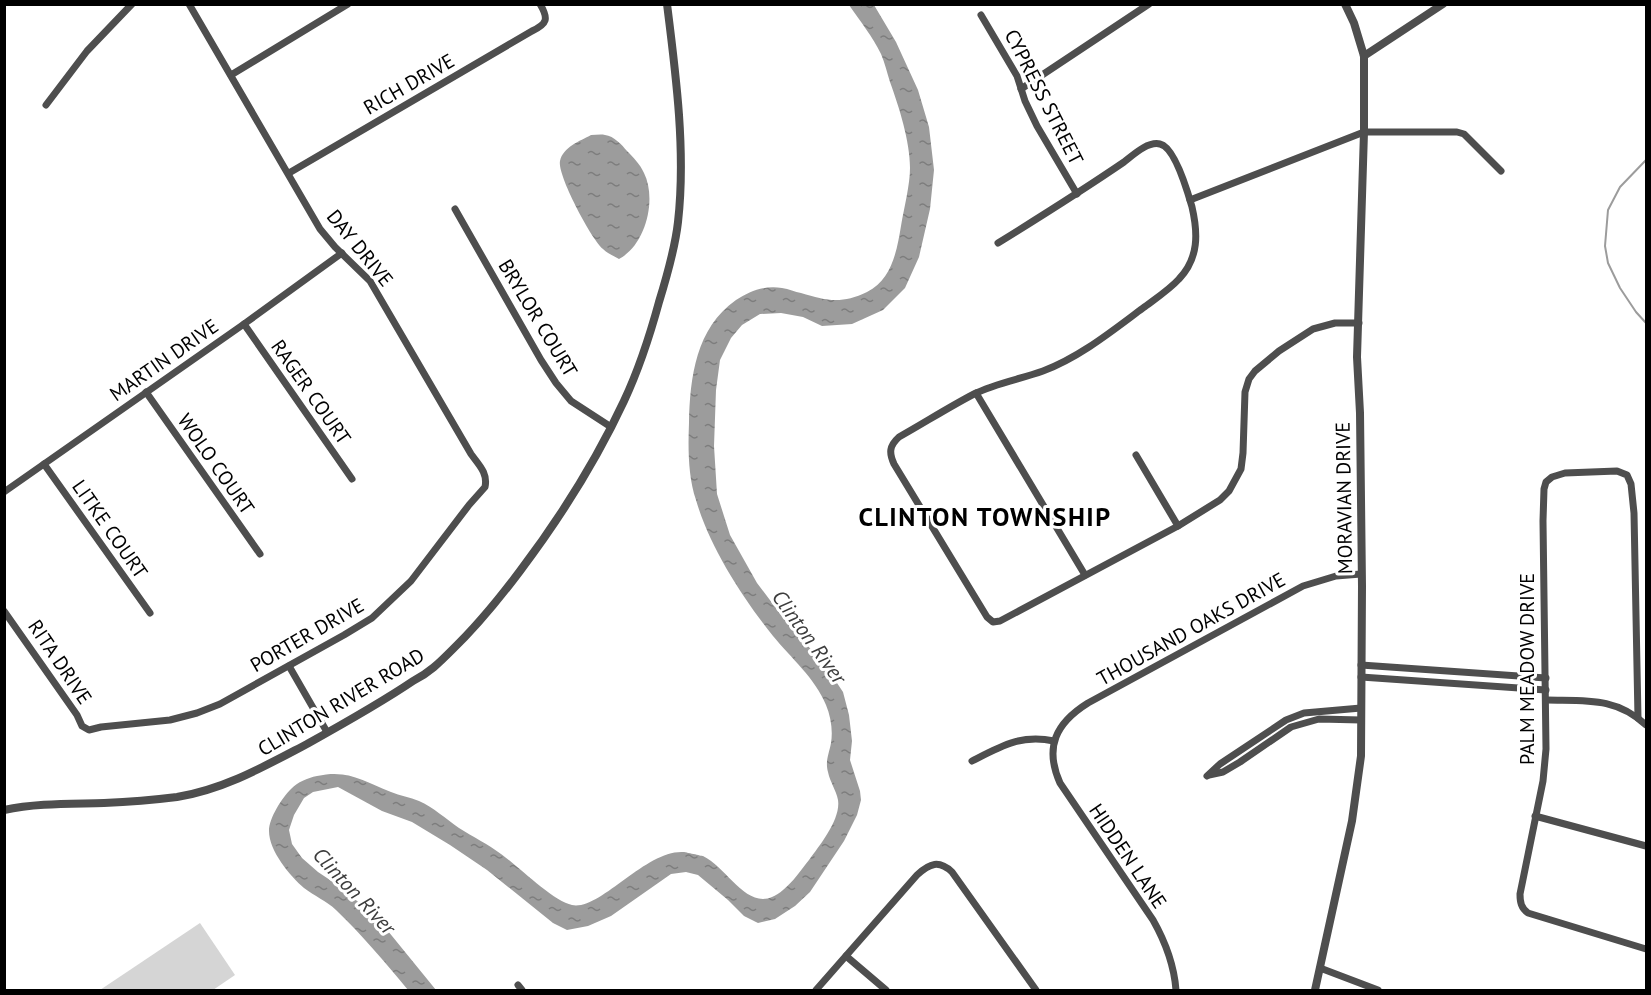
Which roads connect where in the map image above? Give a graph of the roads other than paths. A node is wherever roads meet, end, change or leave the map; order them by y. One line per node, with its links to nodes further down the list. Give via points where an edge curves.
1 (132, 4): 13 (street, via 87,51)
2 (189, 4): 11 (street, DAY DRIVE)
3 (348, 4): 11 (street)
4 (540, 4): 16 (street, RICH DRIVE, via 546,16 543,26)
5 (667, 4): 26 (street, CLINTON RIVER ROAD, via 678,104 678,224 642,357)
6 (1149, 4): 12 (street)
7 (1345, 4): 10 (street, MORAVIAN DRIVE)
8 (1443, 4): 10 (street)
9 (981, 15): 12 (street, CYPRESS STREET)
10 (1364, 56): 14 (street, MORAVIAN DRIVE)
11 (231, 75): 16 (street, DAY DRIVE)
12 (1021, 88): 17 (street, CYPRESS STREET, via 1037,126)
13 (46, 105)
14 (1364, 132): 15 (street, via 1457,132 1464,134); 18 (street); 22 (street, MORAVIAN DRIVE)
15 (1501, 171)
16 (289, 173): 21 (street, DAY DRIVE, via 320,229)
17 (1077, 194): 18 (street, via 1149,146 1160,144 1170,150); 20 (street)
18 (1190, 201): 25 (street, via 1196,228 1194,253 1180,279 1074,355 1044,370)
19 (455, 209): 26 (street, BRYLOR COURT, via 556,383 571,401)
20 (998, 243)
21 (342, 254): 23 (street, MARTIN DRIVE); 30 (street, DAY DRIVE, via 370,281)
22 (1359, 323): 32 (street, via 1335,323 1313,329 1255,371 1245,392 1243,459 1235,483 1220,500); 34 (street, MORAVIAN DRIVE)
23 (244, 324): 24 (street, MARTIN DRIVE); 29 (street, RAGER COURT)
24 (146, 392): 28 (street, MARTIN DRIVE); 33 (street, WOLO COURT)
25 (976, 393): 35 (street); 35 (street, via 899,437 890,449 894,464 991,621 1000,621)
26 (611, 427): 54 (street, CLINTON RIVER ROAD, via 561,514 467,636 425,675)
27 (1136, 455): 32 (street)
28 (44, 464): 31 (street, MARTIN DRIVE); 37 (street, LITKE COURT)
29 (352, 479)
30 (487, 480): 39 (street, PORTER DRIVE, via 486,487 396,597 372,618)
31 (4, 492)
32 (1178, 526): 35 (street)
33 (260, 554)
34 (1361, 574): 38 (street, MORAVIAN DRIVE); 56 (street, THOUSAND OAKS DRIVE, via 1336,576 1303,586 1076,711)
35 (1085, 575)
36 (4, 611): 52 (street, RITA DRIVE, via 82,726)
37 (150, 613)
38 (1361, 665): 40 (street); 41 (street, MORAVIAN DRIVE)
39 (289, 666): 52 (street, PORTER DRIVE, via 197,713); 54 (street)
40 (1455, 672): 42 (street); 43 (street)
41 (1361, 677): 43 (street); 46 (street, MORAVIAN DRIVE)
42 (1545, 678): 44 (street, PALM MEADOW DRIVE); 48 (street, PALM MEADOW DRIVE, via 1546,482 1565,473 1622,472 1631,484 1634,513)
43 (1454, 684): 44 (street)
44 (1546, 690): 45 (street, PALM MEADOW DRIVE)
45 (1546, 700): 48 (street, via 1604,702); 61 (street, PALM MEADOW DRIVE, via 1545,768)
46 (1361, 708): 47 (street); 50 (street, MORAVIAN DRIVE)
47 (1329, 710): 49 (street); 53 (street, via 1286,720)
48 (1638, 718): 51 (street)
49 (1329, 719): 50 (street); 55 (street, via 1291,727)
50 (1361, 720): 65 (street, MORAVIAN DRIVE, via 1360,766 1352,821)
51 (1647, 725)
52 (89, 730)
53 (1271, 730): 55 (street); 57 (street)
54 (327, 732): 60 (street, CLINTON RIVER ROAD, via 258,770 205,791 157,799)
55 (1275, 738): 58 (street)
56 (1054, 741): 59 (street, via 1018,740); 69 (street, HIDDEN LANE, via 1052,761 1060,783 1153,920 1171,960)
57 (1245, 748): 58 (street); 58 (street, via 1207,776)
58 (1250, 755)
59 (972, 761)
60 (4, 810)
61 (1536, 816): 62 (street); 63 (street, PALM MEADOW DRIVE, via 1520,894 1526,911)
62 (1647, 846)
63 (1647, 949)
64 (846, 956): 66 (street); 67 (street); 68 (street, via 917,875 934,864 952,872)
65 (1320, 968): 70 (street, MORAVIAN DRIVE); 71 (street)
66 (816, 990)
67 (886, 990)
68 (1036, 990)
69 (1176, 990)
70 (1315, 990)
71 (1378, 990)

